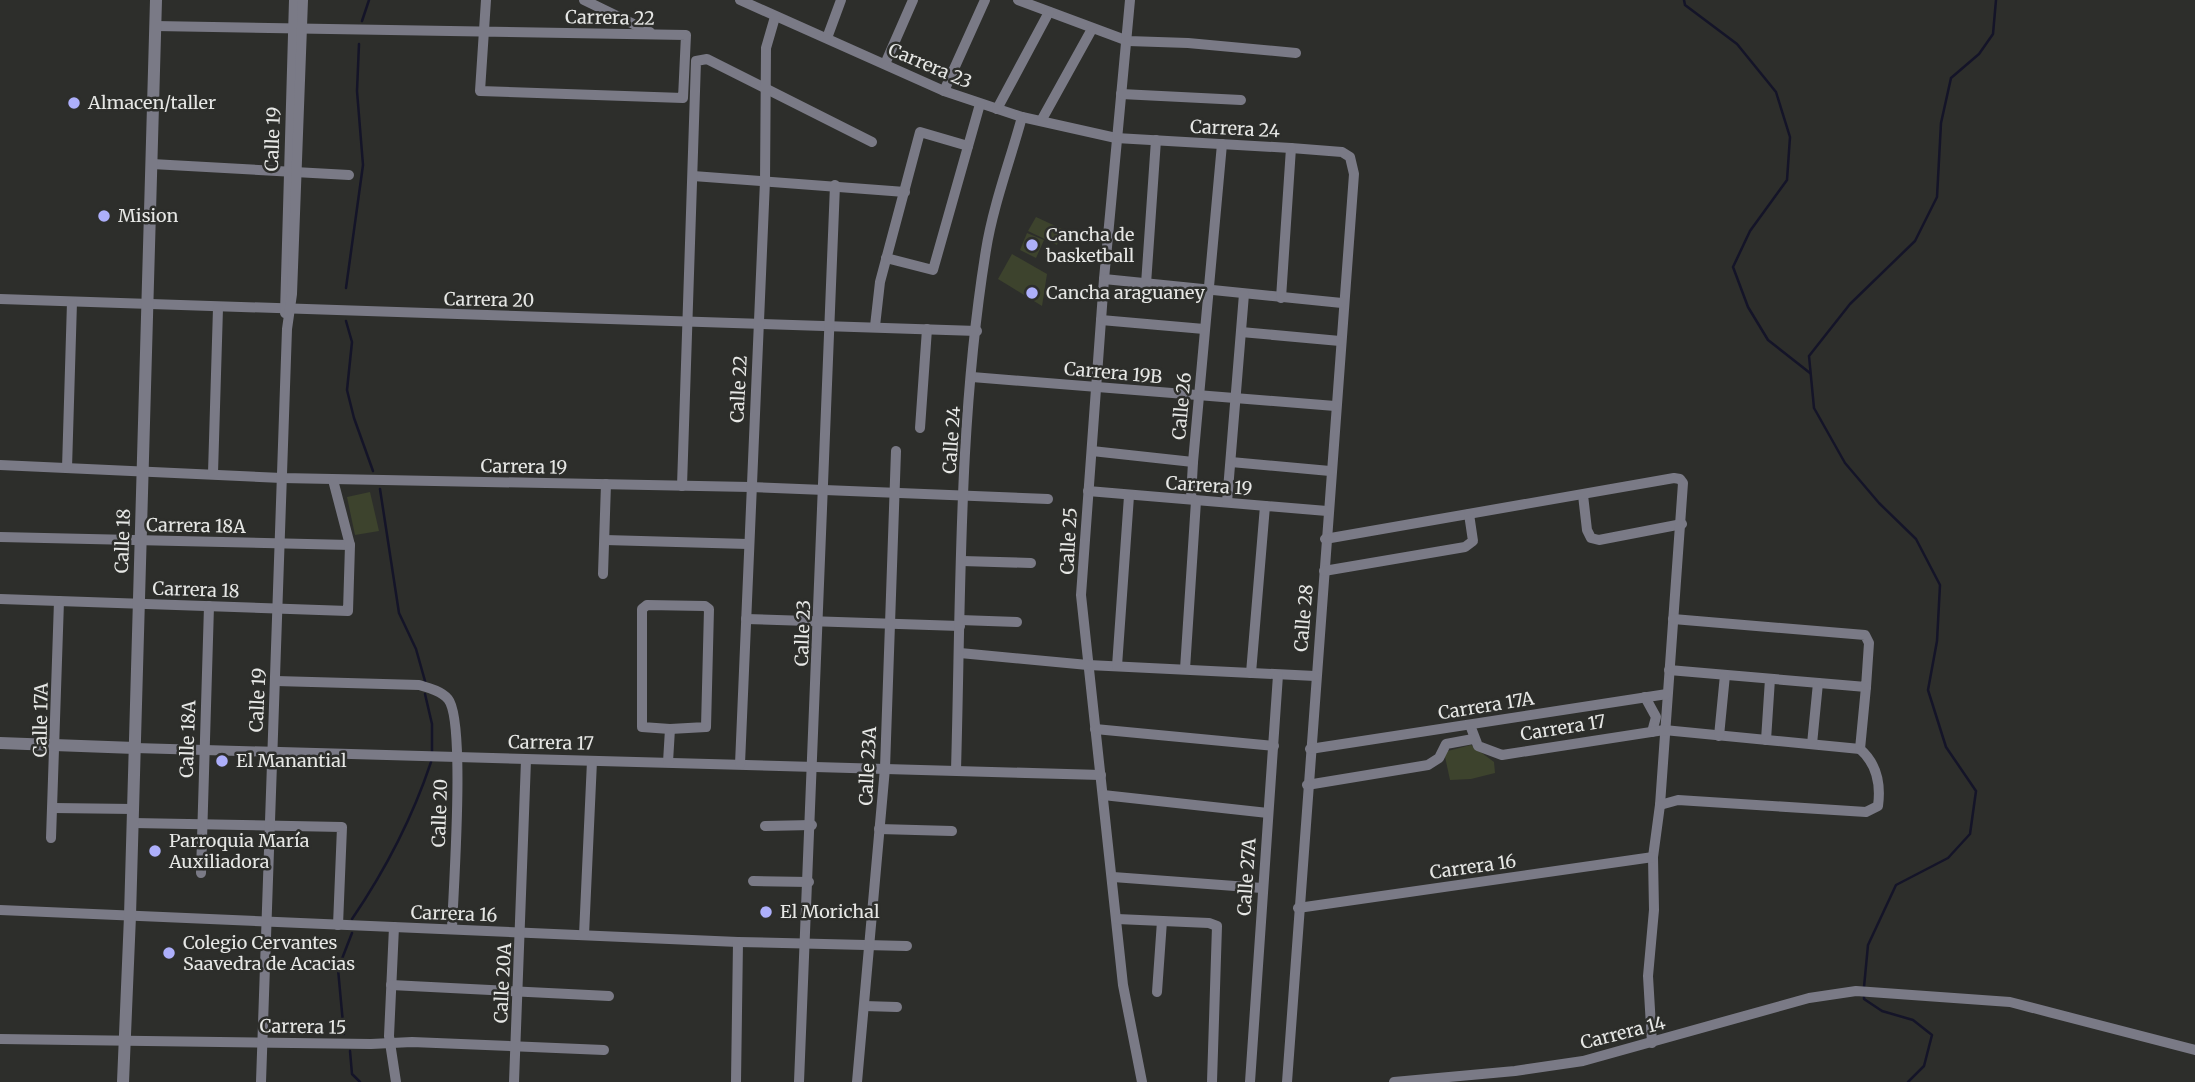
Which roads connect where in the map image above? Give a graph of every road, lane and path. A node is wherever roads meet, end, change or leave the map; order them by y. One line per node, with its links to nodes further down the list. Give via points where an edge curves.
1 (156, 0): 15 (street, Calle 18)
2 (294, 0): 16 (street, Calle 19)
3 (303, 0): 16 (street, Calle 19)
4 (486, 0): 18 (street)
5 (584, 0): 19 (street)
6 (740, 0): 12 (street, Carrera 23)
7 (913, 0): 23 (street)
8 (985, 0): 25 (street)
9 (1018, 0): 13 (street)
10 (1130, 0): 21 (street, Calle 25)
11 (838, 1): 20 (street)
12 (754, 3): 14 (street, Carrera 23)
13 (1049, 12): 17 (street); 29 (street)
14 (775, 17): 20 (street, Carrera 23); 24 (street, Calle 22, via 766,48)
15 (155, 26): 16 (street, Carrera 22); 39 (street, Calle 18)
16 (297, 28): 18 (street, Carrera 22); 40 (street, Calle 19)
17 (1091, 29): 21 (street); 31 (street)
18 (484, 31): 19 (street, Carrera 22); 19 (street, Carrera 22, via 481,90 683,99 686,34)
19 (655, 34)
20 (827, 38): 23 (street, Carrera 23)
21 (1128, 41): 22 (street); 26 (street, Calle 25)
22 (1296, 53)
23 (885, 64): 25 (street, Carrera 23)
24 (766, 88): 34 (street); 42 (street, via 701,58 695,68); 43 (street, Calle 22)
25 (944, 91): 28 (street, Carrera 23)
26 (1121, 94): 27 (street); 32 (street, Calle 25)
27 (1241, 100)
28 (980, 104): 29 (street, Carrera 23); 36 (street)
29 (997, 109): 30 (street, Carrera 23)
30 (1022, 117): 31 (street, Carrera 23); 65 (street, Calle 24, via 986,248)
31 (1041, 121): 32 (street, Carrera 23)
32 (1116, 138): 33 (street, Carrera 24); 47 (street, Calle 25)
33 (1156, 140): 35 (street, Carrera 24); 48 (street)
34 (872, 142)
35 (1222, 144): 37 (street, Carrera 24); 49 (street, Calle 26)
36 (968, 146): 45 (street, via 920,132); 46 (street, via 933,270)
37 (1292, 148): 38 (street, Carrera 24, via 1342,152); 51 (street)
38 (1350, 157): 54 (street, Calle 28, via 1354,174)
39 (152, 164): 40 (street); 55 (street, Calle 18)
40 (292, 171): 41 (street); 57 (street, Calle 19)
41 (349, 175)
42 (693, 176): 43 (street); 59 (street)
43 (765, 181): 44 (street); 60 (street, Calle 22)
44 (835, 185): 45 (street); 61 (street, Calle 23)
45 (905, 192): 46 (street)
46 (886, 258): 62 (street)
47 (1104, 279): 48 (street); 58 (street, Calle 25)
48 (1146, 284): 49 (street)
49 (1209, 290): 50 (street); 64 (street, Calle 26)
50 (1244, 294): 51 (street); 66 (street)
51 (1281, 298): 54 (street)
52 (0, 299): 53 (street, Carrera 20)
53 (72, 302): 55 (street, Carrera 20); 79 (street)
54 (1342, 303): 67 (street, Calle 28)
55 (148, 305): 56 (street, Carrera 20); 80 (street, Calle 18)
56 (218, 308): 57 (street, Carrera 20); 82 (street)
57 (287, 314): 59 (street, Carrera 20); 83 (street, Calle 19)
58 (1101, 320): 64 (street); 69 (street, Calle 25)
59 (688, 321): 60 (street, Carrera 20); 86 (street)
60 (758, 323): 61 (street, Carrera 20); 87 (street, Calle 22)
61 (830, 325): 62 (street, Carrera 20); 88 (street, Calle 23)
62 (875, 326): 63 (street, Carrera 20)
63 (927, 329): 65 (street, Carrera 20); 73 (street)
64 (1204, 329): 70 (street, Calle 26)
65 (977, 331): 68 (street, Calle 24)
66 (1241, 332): 67 (street); 71 (street)
67 (1340, 341): 72 (street, Calle 28)
68 (972, 377): 69 (street, Carrera 19B); 91 (street, Calle 24)
69 (1096, 387): 70 (street, Carrera 19B); 75 (street, Calle 25)
70 (1198, 396): 71 (street, Carrera 19B); 76 (street, Calle 26)
71 (1236, 399): 72 (street, Carrera 19B); 77 (street)
72 (1335, 406): 81 (street, Calle 28)
73 (920, 428)
74 (896, 451): 90 (street, Calle 23A)
75 (1092, 451): 76 (street); 89 (street, Calle 25)
76 (1193, 462): 95 (street, Calle 26, via 1191,498)
77 (1231, 463): 81 (street); 96 (street)
78 (0, 465): 79 (street, Carrera 19)
79 (67, 468): 80 (street, Carrera 19)
80 (143, 470): 82 (street, Carrera 19); 104 (street, Calle 18)
81 (1330, 471): 98 (street, Calle 28)
82 (213, 474): 83 (street, Carrera 19)
83 (282, 478): 84 (street, Carrera 19); 105 (street, Calle 19)
84 (333, 480): 85 (street, Carrera 19); 107 (street)
85 (606, 484): 86 (street, Carrera 19); 103 (street)
86 (682, 486): 87 (street, Carrera 19)
87 (750, 487): 88 (street, Carrera 19); 106 (street, Calle 22)
88 (824, 489): 90 (street, Carrera 19); 119 (street, Calle 23)
89 (1088, 491): 93 (street, Carrera 19); 124 (street, Calle 25, via 1082,595)
90 (894, 492): 91 (street, Carrera 19); 122 (street, Calle 23A)
91 (964, 494): 94 (street, Carrera 19); 108 (street, Calle 24)
92 (1583, 495): 99 (street); 100 (street, via 1591,538); 100 (street, via 1681,479 1685,492)
93 (1129, 496): 95 (street, Carrera 19); 125 (street)
94 (1048, 499)
95 (1196, 501): 96 (street, Carrera 19); 126 (street, Calle 26)
96 (1227, 502): 97 (street, Carrera 19)
97 (1265, 506): 98 (street, Carrera 19); 128 (street)
98 (1327, 511): 102 (street, Calle 28)
99 (1469, 514): 102 (street); 110 (street, via 1473,541 1465,547)
100 (1682, 524): 118 (street)
101 (0, 537): 104 (street, Carrera 18A)
102 (1325, 539): 110 (street, Calle 28)
103 (605, 540): 106 (street); 111 (street)
104 (141, 541): 105 (street, Carrera 18A); 114 (street, Calle 18)
105 (280, 544): 107 (street, Carrera 18A); 116 (street, Calle 19)
106 (748, 544): 117 (street, Calle 22)
107 (350, 545): 116 (street, Carrera 18, via 348,611)
108 (962, 561): 109 (street); 121 (street, Calle 24)
109 (1031, 563)
110 (1324, 571): 131 (street, Calle 28)
111 (603, 574)
112 (0, 599): 113 (street, Carrera 18)
113 (60, 601): 114 (street, Carrera 18); 149 (street, Calle 17A)
114 (139, 604): 115 (street, Carrera 18); 151 (street, Calle 18)
115 (209, 607): 116 (street, Carrera 18); 153 (street, Calle 18A)
116 (277, 609): 133 (street, Calle 19)
117 (746, 619): 119 (street); 161 (street, Calle 22)
118 (1673, 620): 127 (street); 135 (street, via 1865,635 1869,643)
119 (819, 622): 122 (street); 162 (street, Calle 23)
120 (1017, 622): 121 (street)
121 (960, 623): 122 (street); 123 (street, Calle 24)
122 (889, 624): 163 (street, Calle 23A)
123 (960, 653): 124 (street); 164 (street, Calle 24)
124 (1088, 664): 125 (street); 140 (street, Calle 25)
125 (1116, 666): 126 (street)
126 (1185, 669): 128 (street)
127 (1669, 670): 130 (street); 136 (street)
128 (1251, 673): 129 (street)
129 (1278, 675): 131 (street); 150 (street, Calle 27A)
130 (1725, 675): 132 (street); 144 (street)
131 (1315, 676): 154 (street, Calle 28)
132 (1770, 679): 134 (street); 146 (street)
133 (276, 681): 156 (street, Calle 19); 157 (street, Calle 20, via 419,685 435,690 448,699 455,720)
134 (1818, 683): 135 (street); 148 (street)
135 (1866, 687): 155 (street)
136 (1667, 694): 137 (street, Carrera 17A); 141 (street)
137 (1646, 697): 138 (street, Carrera 17A); 143 (street, via 1656,717)
138 (1470, 725): 142 (street, Carrera 17A); 145 (street)
139 (670, 729): 139 (street, via 706,727 710,613 705,606 647,605 642,610 642,727); 160 (street)
140 (1095, 729): 150 (street); 165 (street, Calle 25)
141 (1664, 730): 143 (street, Carrera 17); 144 (street, Carrera 17); 168 (street)
142 (1426, 732): 152 (street); 154 (street, Carrera 17A)
143 (1652, 732): 145 (street, Carrera 17, via 1502,755 1483,749)
144 (1719, 736): 146 (street, Carrera 17)
145 (1473, 739): 152 (street, via 1449,742)
146 (1766, 740): 148 (street, Carrera 17)
147 (0, 743): 149 (street, Carrera 17)
148 (1812, 744): 155 (street, Carrera 17)
149 (56, 746): 151 (street, Carrera 17); 169 (street, Calle 17A)
150 (1274, 746): 171 (street, Calle 27A)
151 (135, 748): 153 (street, Carrera 17); 170 (street, Calle 18)
152 (1442, 748): 166 (street, via 1439,758 1428,765)
153 (203, 749): 156 (street, Carrera 17); 173 (street, Calle 18A)
154 (1310, 749): 166 (street, Calle 28)
155 (1860, 749): 168 (street, via 1873,767 1880,791 1878,806 1866,812 1678,800)
156 (273, 751): 157 (street, Carrera 17); 175 (street, Calle 19)
157 (457, 759): 158 (street, Carrera 17); 194 (street, Calle 20)
158 (526, 760): 159 (street, Carrera 17); 195 (street, Calle 20A)
159 (592, 761): 160 (street, Carrera 17); 196 (street)
160 (668, 762): 161 (street, Carrera 17)
161 (740, 764): 162 (street, Carrera 17)
162 (814, 766): 163 (street, Carrera 17); 174 (street, Calle 23)
163 (885, 768): 164 (street, Carrera 17); 177 (street, Calle 23A)
164 (956, 770): 165 (street, Carrera 17)
165 (1101, 775): 167 (street, Calle 25)
166 (1307, 785): 186 (street, Calle 28)
167 (1103, 795): 171 (street); 182 (street, Calle 25)
168 (1660, 805): 180 (street)
169 (54, 808): 170 (street); 179 (street, Calle 17A)
170 (133, 809): 172 (street, Calle 18)
171 (1268, 813): 185 (street, Calle 27A)
172 (133, 823): 173 (street); 188 (street, Calle 18)
173 (202, 825): 175 (street); 181 (street, Calle 18A)
174 (812, 825): 176 (street); 184 (street, Calle 23)
175 (271, 826): 190 (street, Calle 19); 192 (street, via 342,827)
176 (765, 826)
177 (880, 829): 178 (street); 199 (street, Calle 23A)
178 (952, 831)
179 (51, 838)
180 (1653, 857): 186 (street, Carrera 16); 210 (street, via 1648,976)
181 (201, 873)
182 (1113, 877): 185 (street); 189 (street, Calle 25)
183 (753, 881): 184 (street)
184 (809, 882): 198 (street, Calle 23)
185 (1262, 888): 224 (street, Calle 27A)
186 (1298, 908): 225 (street, Calle 28)
187 (0, 910): 188 (street, Carrera 16)
188 (130, 916): 190 (street, Carrera 16); 208 (street, Calle 18)
189 (1117, 919): 191 (street); 222 (street, Calle 25)
190 (269, 921): 192 (street, Carrera 16); 209 (street, Calle 19)
191 (1161, 921): 203 (street); 223 (street, via 1217,926)
192 (338, 925): 193 (street, Carrera 16)
193 (394, 927): 194 (street, Carrera 16); 201 (street)
194 (453, 929): 195 (street, Carrera 16)
195 (521, 933): 196 (street, Carrera 16); 202 (street, Calle 20A)
196 (584, 935): 197 (street, Carrera 16)
197 (738, 942): 198 (street, Carrera 16); 219 (street)
198 (806, 943): 199 (street, Carrera 16); 220 (street, Calle 23)
199 (870, 945): 200 (street, Carrera 16); 205 (street, Calle 23A)
200 (907, 946)
201 (391, 985): 202 (street); 211 (street)
202 (517, 990): 204 (street); 212 (street, Calle 20A)
203 (1157, 992)
204 (609, 996)
205 (864, 1006): 206 (street); 221 (street, Calle 23A)
206 (897, 1007)
207 (0, 1040): 208 (street, Carrera 15)
208 (125, 1040): 209 (street, Carrera 15); 215 (street, Calle 18)
209 (263, 1042): 211 (street, Carrera 15); 216 (street, Calle 19)
210 (1652, 1043): 214 (street, Carrera 14, via 1809,998 1872,991 2010,1002); 226 (street, Carrera 14, via 1583,1061)
211 (392, 1044): 212 (street, Carrera 15); 217 (street)
212 (516, 1044): 213 (street, Carrera 15); 218 (street, Calle 20A)
213 (604, 1050)
214 (2195, 1050)
215 (123, 1082)
216 (261, 1082)
217 (396, 1082)
218 (514, 1082)
219 (736, 1082)
220 (799, 1082)
221 (857, 1082)
222 (1142, 1082)
223 (1212, 1082)
224 (1250, 1082)
225 (1287, 1082)
226 (1394, 1082)

